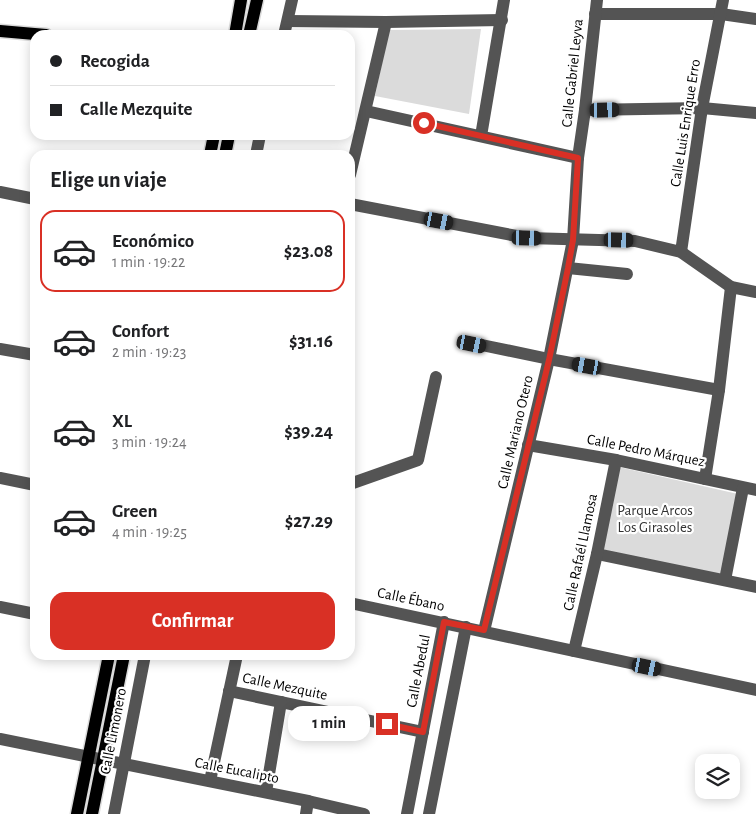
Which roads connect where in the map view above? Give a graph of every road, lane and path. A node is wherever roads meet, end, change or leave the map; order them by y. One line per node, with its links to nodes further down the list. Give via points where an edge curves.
1 (241, 0): 13 (main road)
2 (257, 0): 14 (main road)
3 (292, 0): 11 (street)
4 (504, 0): 10 (street)
5 (597, 0): 7 (street, Calle Gabriel Leyva)
6 (724, 0): 8 (street, Calle Luis Enrique Erro)
7 (595, 14): 8 (street); 19 (street, Calle Gabriel Leyva)
8 (721, 14): 9 (street); 18 (street, Calle Luis Enrique Erro)
9 (756, 19)
10 (502, 20): 12 (street); 22 (street)
11 (288, 21): 12 (street); 15 (street)
12 (386, 22): 20 (street)
13 (236, 30)
14 (250, 30)
15 (285, 30)
16 (0, 31): 17 (main road)
17 (30, 34)
18 (702, 108): 19 (street); 21 (street); 29 (street, Calle Luis Enrique Erro)
19 (585, 110): 24 (street, Calle Gabriel Leyva)
20 (366, 111): 22 (street); 23 (street)
21 (756, 113)
22 (481, 136): 24 (street)
23 (355, 155)
24 (578, 158): 28 (street, Calle Gabriel Leyva)
25 (0, 192): 26 (street)
26 (30, 198)
27 (355, 205): 28 (street, via 527,238)
28 (573, 240): 29 (street, via 635,241); 30 (street, Calle Mariano Otero)
29 (681, 252): 32 (street)
30 (568, 268): 31 (street); 37 (street, Calle Mariano Otero)
31 (627, 274)
32 (731, 287): 33 (street); 39 (street)
33 (756, 292)
34 (472, 344): 37 (street)
35 (0, 349): 36 (street)
36 (30, 355)
37 (549, 360): 39 (street); 40 (street, Calle Mariano Otero)
38 (436, 377): 44 (street, via 418,460)
39 (719, 390): 43 (street)
40 (528, 445): 41 (street, Calle Pedro Márquez); 55 (street, Calle Mariano Otero)
41 (616, 460): 43 (street, Calle Pedro Márquez); 47 (street, Calle Rafaél Llamosa)
42 (0, 478): 45 (street)
43 (705, 479): 46 (street, Calle Pedro Márquez)
44 (355, 482)
45 (30, 484)
46 (750, 489): 48 (street)
47 (597, 554): 48 (street); 56 (street, Calle Rafaél Llamosa)
48 (725, 580): 49 (street)
49 (756, 587)
50 (355, 604): 53 (street, Calle Ébano)
51 (0, 607): 52 (street)
52 (30, 613)
53 (444, 622): 54 (street, Calle Ébano); 64 (street, Calle Abedul)
54 (466, 627): 55 (street, Calle Ébano); 78 (street)
55 (484, 630): 56 (street, Calle Ébano)
56 (574, 651): 61 (street, Calle Ébano)
57 (108, 660): 66 (main road)
58 (123, 660): 67 (main road)
59 (144, 660): 68 (street, Calle Limonero)
60 (235, 660): 62 (street)
61 (756, 690)
62 (229, 691): 63 (street, Calle Mezquite); 69 (street)
63 (281, 702): 64 (street, Calle Mezquite); 70 (street)
64 (423, 732): 77 (street, Calle Abedul)
65 (0, 739): 66 (street, Calle Eucalipto)
66 (88, 757): 67 (street, Calle Eucalipto); 72 (main road)
67 (103, 760): 68 (street, Calle Eucalipto); 73 (main road)
68 (123, 764): 69 (street, Calle Eucalipto); 74 (street, Calle Limonero)
69 (210, 781): 70 (street, Calle Eucalipto)
70 (266, 792): 71 (street, Calle Eucalipto)
71 (308, 801): 75 (street); 76 (street, Calle Eucalipto)
72 (77, 814)
73 (92, 814)
74 (114, 814)
75 (306, 814)
76 (364, 814)
77 (407, 814)
78 (429, 814)

